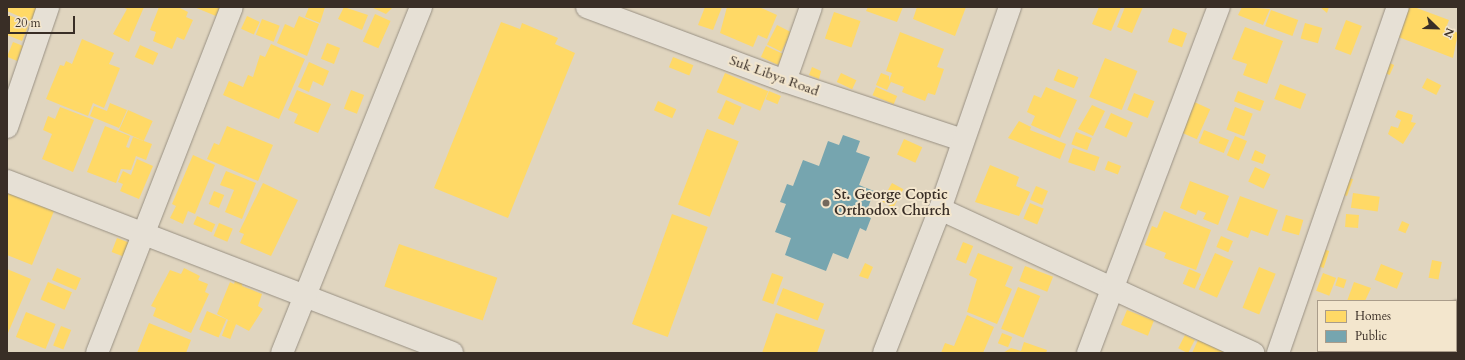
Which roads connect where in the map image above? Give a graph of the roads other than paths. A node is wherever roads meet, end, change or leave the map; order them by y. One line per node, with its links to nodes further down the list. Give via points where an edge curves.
1 (48, 7): 11 (street)
2 (232, 7): 15 (street)
3 (421, 7): 17 (street)
4 (587, 7): 9 (street, Suk Libya Road)
5 (811, 7): 10 (street)
6 (1010, 7): 12 (street)
7 (1219, 7): 16 (street)
8 (1398, 7): 24 (street)
9 (629, 14): 10 (street, Suk Libya Road)
10 (785, 81): 12 (street, Suk Libya Road)
11 (7, 127)
12 (962, 140): 14 (street)
13 (7, 181): 15 (street)
14 (940, 209): 16 (street); 21 (street)
15 (143, 234): 17 (street); 18 (street)
16 (1114, 289): 22 (street); 23 (street)
17 (305, 296): 19 (street); 20 (street)
18 (97, 353)
19 (282, 353)
20 (452, 353)
21 (884, 353)
22 (1088, 353)
23 (1252, 353)
24 (1278, 353)

